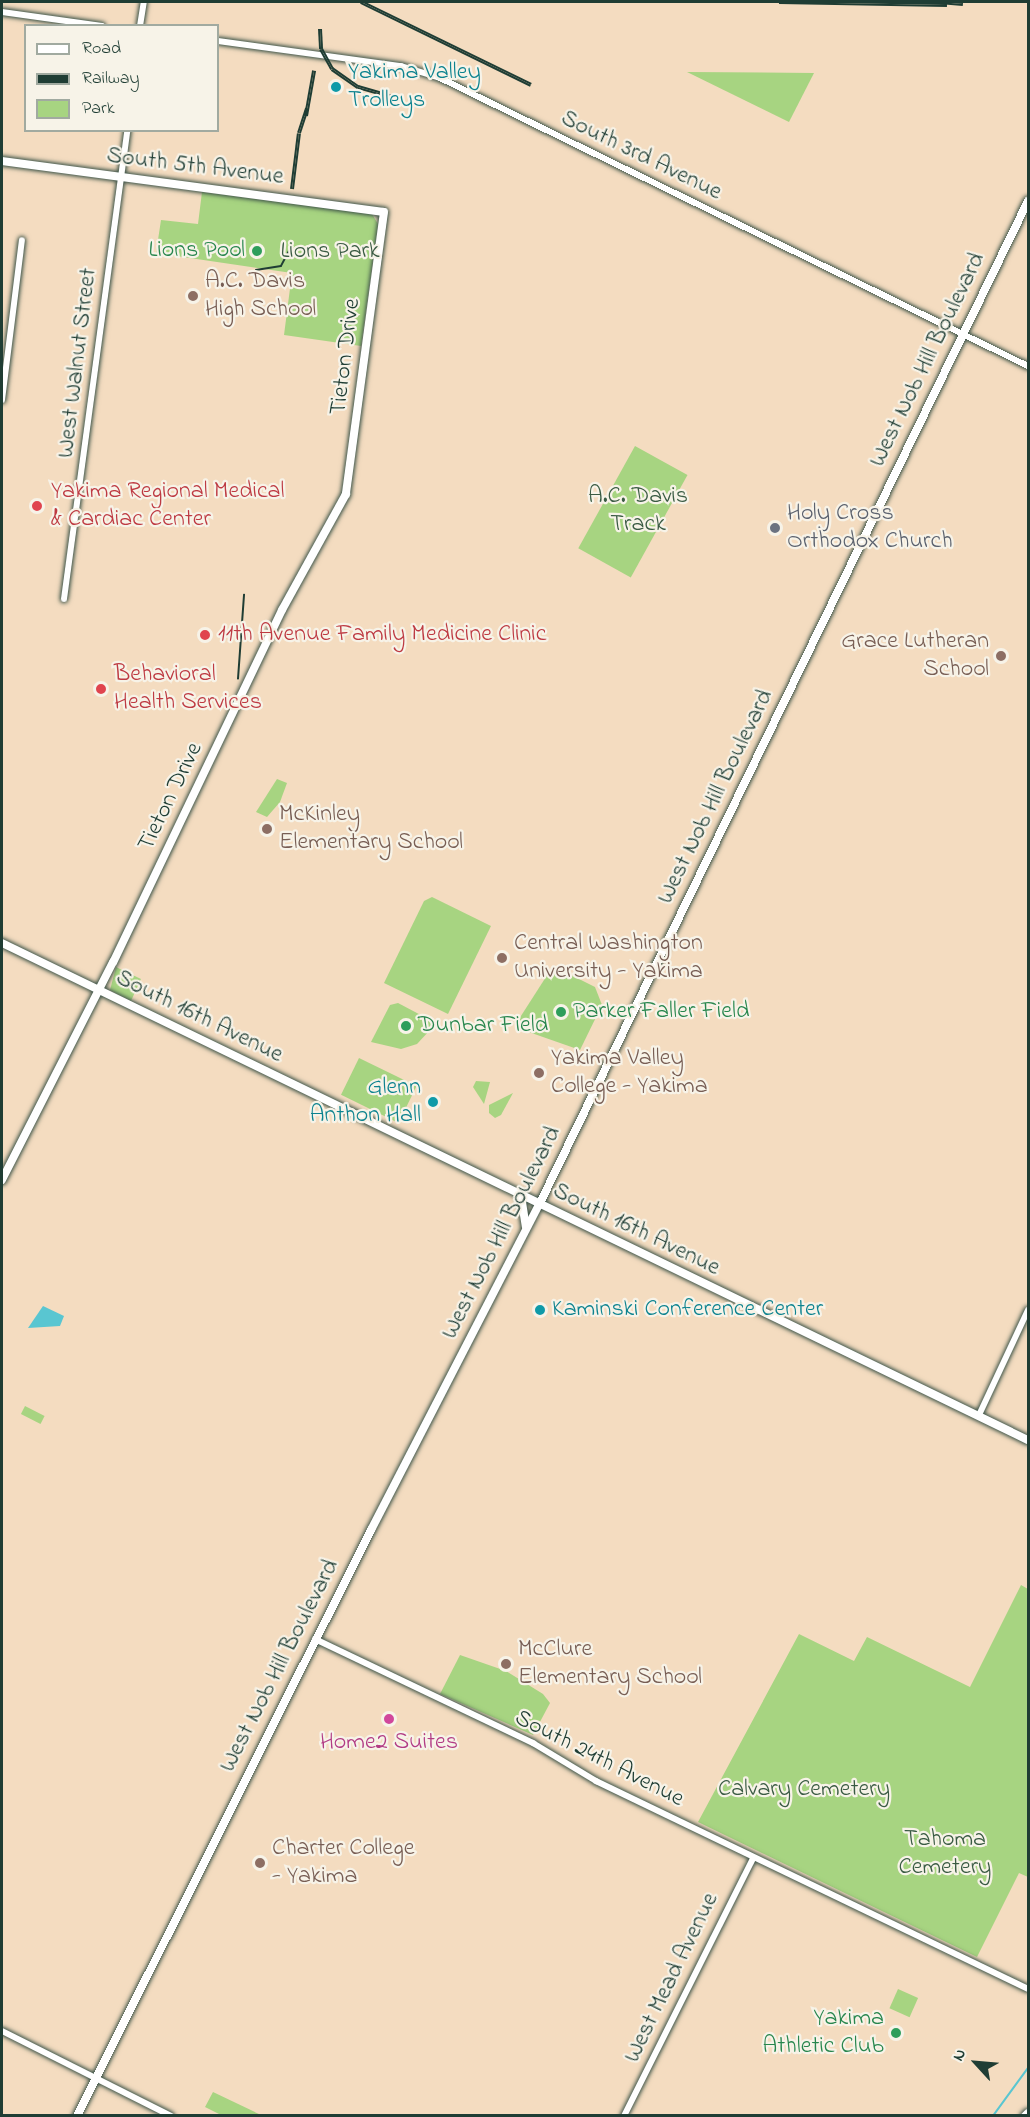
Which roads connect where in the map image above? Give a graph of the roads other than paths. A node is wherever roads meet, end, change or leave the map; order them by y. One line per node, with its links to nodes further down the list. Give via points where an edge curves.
1 (144, 2): 4 (street)
2 (2, 12): 3 (street)
3 (88, 24)
4 (140, 24)
5 (219, 41): 12 (street, South 3rd Avenue, via 400,66 438,77)
6 (127, 132): 8 (street, West Walnut Street)
7 (2, 161): 8 (main road, South 5th Avenue)
8 (121, 177): 10 (main road, South 5th Avenue); 15 (street, West Walnut Street)
9 (1029, 201): 12 (main road, West Nob Hill Boulevard)
10 (384, 212): 17 (main road, Tieton Drive, via 346,494 282,610)
11 (22, 240): 14 (street)
12 (962, 334): 13 (street, South 3rd Avenue); 20 (main road, West Nob Hill Boulevard)
13 (1029, 366)
14 (2, 400)
15 (64, 599)
16 (2, 943): 17 (main road, South 16th Avenue)
17 (98, 990): 18 (main road, Tieton Drive); 19 (main road, South 16th Avenue)
18 (2, 1180)
19 (520, 1196): 20 (main road, South 16th Avenue); 21 (main road)
20 (539, 1205): 21 (main road, West Nob Hill Boulevard); 23 (main road, South 16th Avenue)
21 (526, 1227): 25 (main road, West Nob Hill Boulevard)
22 (1029, 1310): 23 (street)
23 (979, 1415): 24 (main road, South 16th Avenue)
24 (1029, 1440)
25 (315, 1640): 26 (street, South 24th Avenue, via 528,1741 596,1781); 29 (main road, West Nob Hill Boulevard)
26 (753, 1858): 27 (street, South 24th Avenue); 32 (street, West Mead Avenue)
27 (1029, 1989)
28 (2, 2031): 29 (street)
29 (96, 2078): 30 (main road, West Nob Hill Boulevard); 31 (street)
30 (77, 2115)
31 (171, 2115)
32 (624, 2115)

